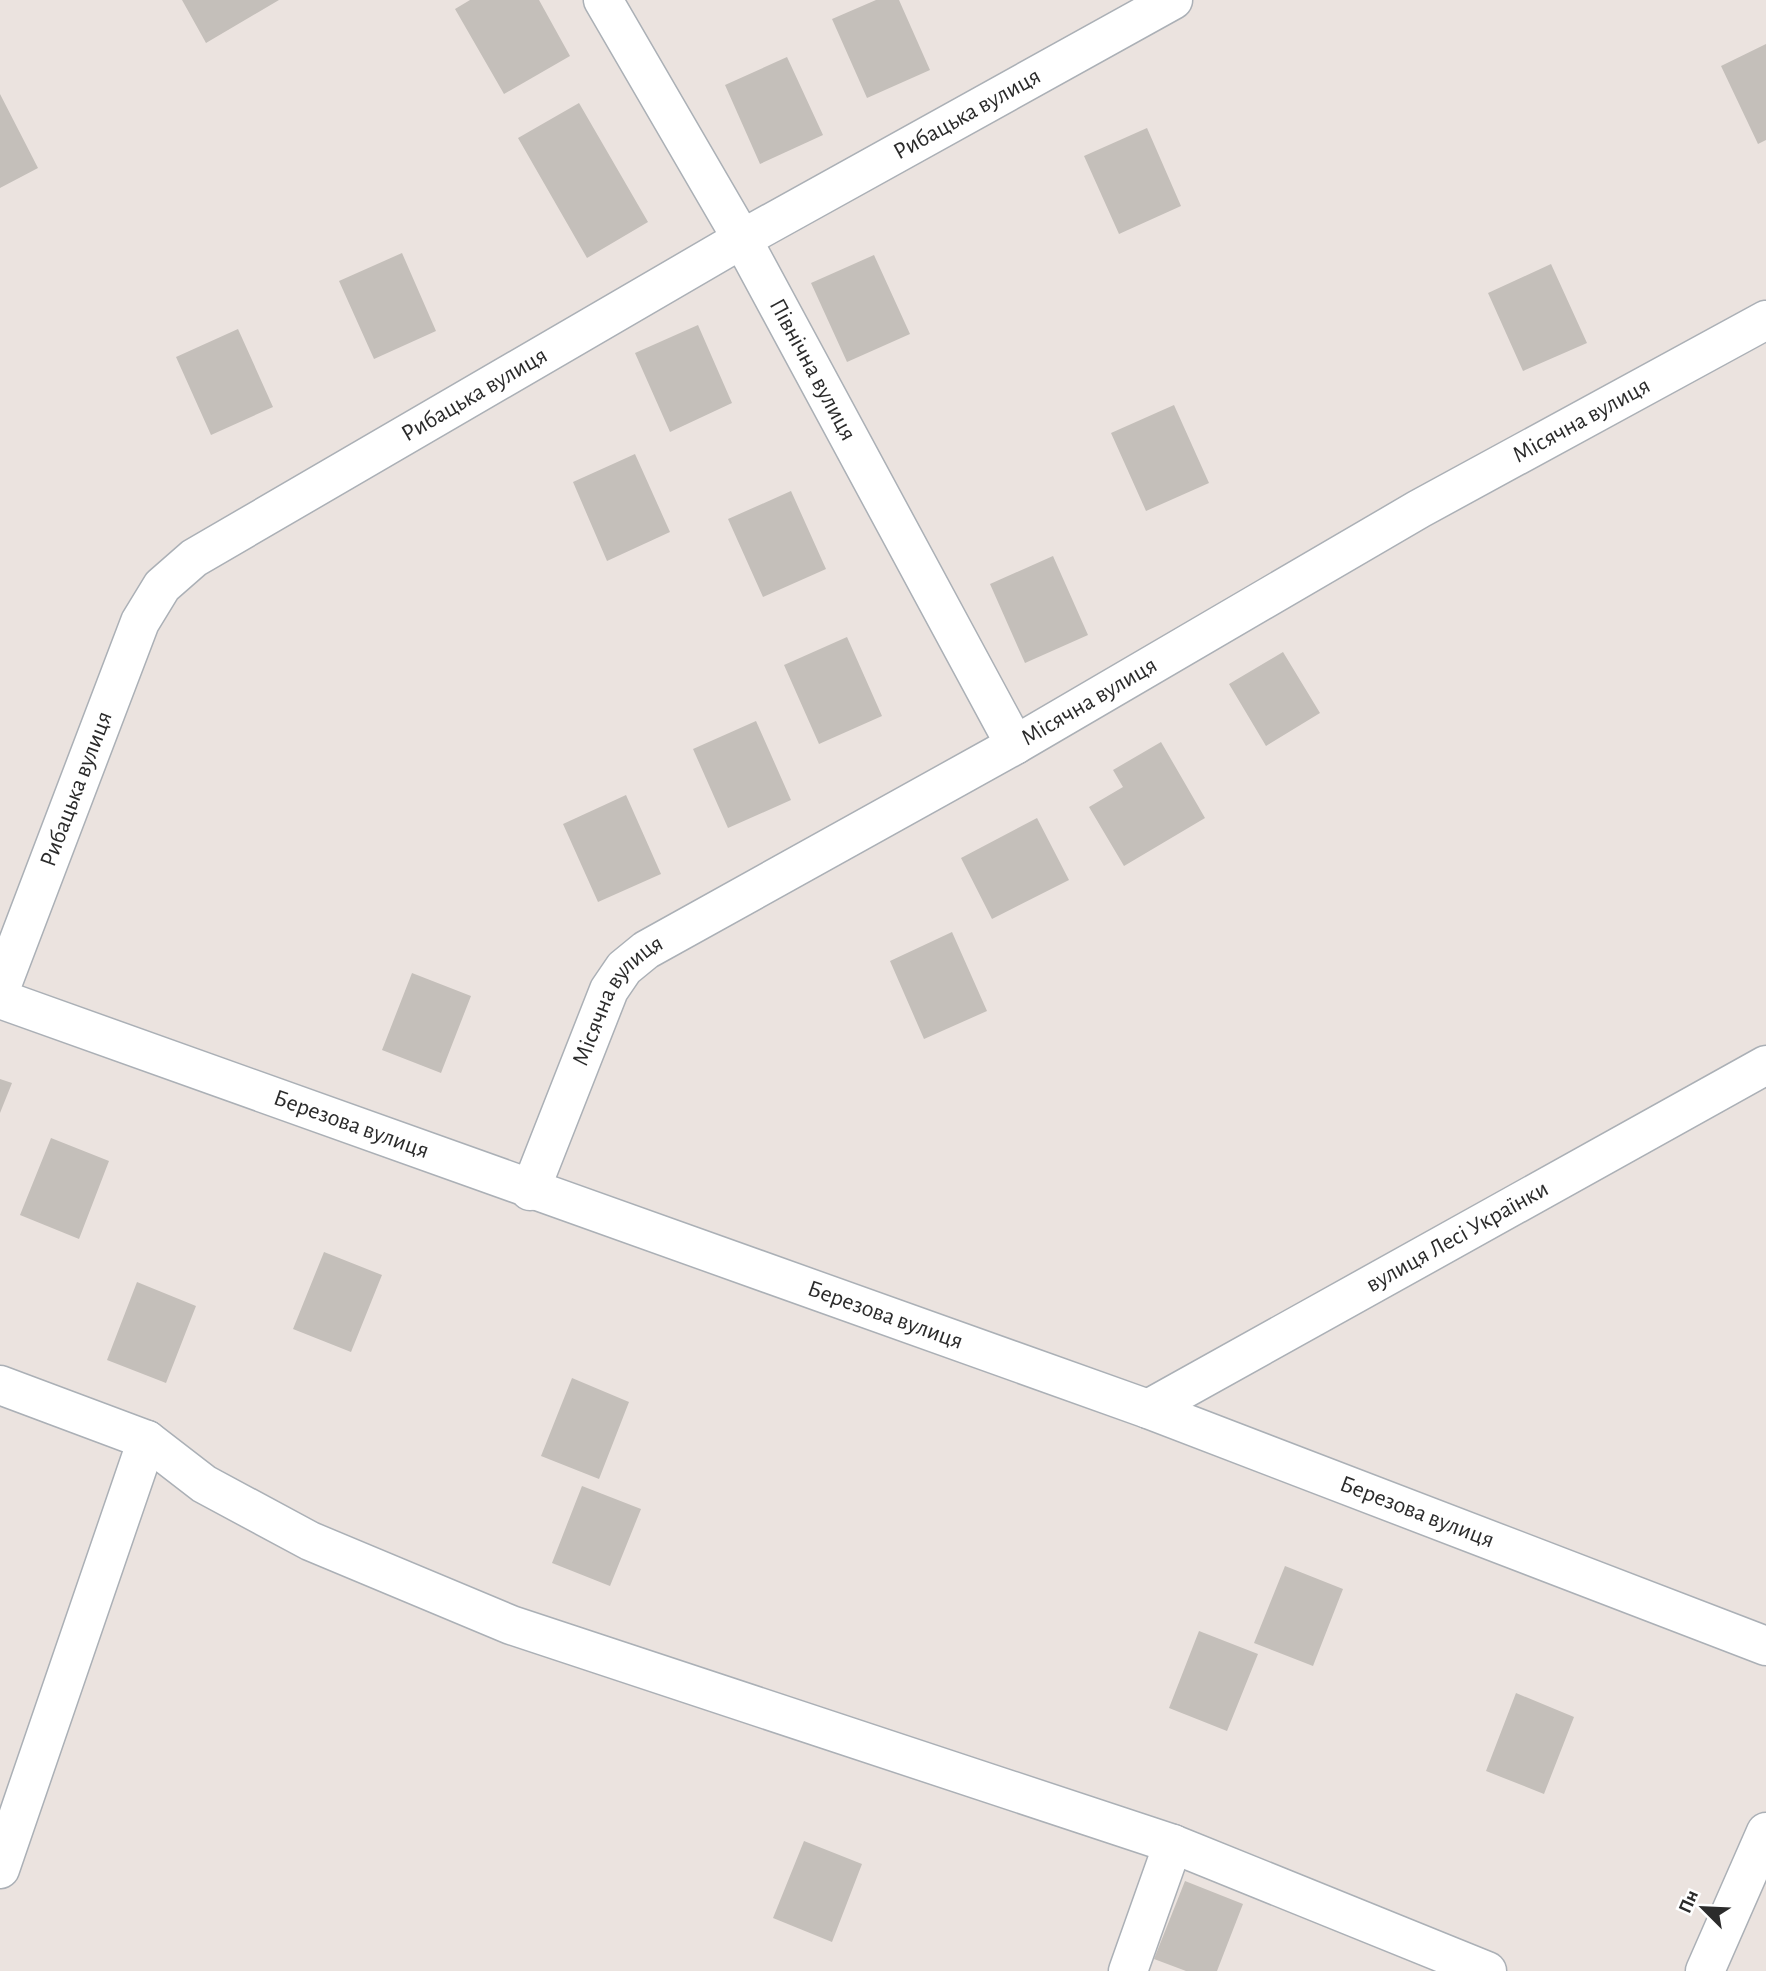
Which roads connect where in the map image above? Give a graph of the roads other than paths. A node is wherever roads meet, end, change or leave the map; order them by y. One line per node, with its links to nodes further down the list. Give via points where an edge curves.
1 (603, 0): 3 (street, Північна вулиця)
2 (1173, 0): 3 (street, Рибацька вулиця)
3 (742, 239): 5 (street, Північна вулиця); 6 (street, Рибацька вулиця, via 194,558 162,586 140,622)
4 (1766, 320): 5 (street, Місячна вулиця, via 1419,509)
5 (1015, 745): 9 (street, Місячна вулиця, via 646,950 624,968 609,989)
6 (0, 990)
7 (0, 999): 9 (street, Березова вулиця)
8 (1766, 1065): 11 (street, вулиця Лесі Українки)
9 (530, 1191): 11 (street, Березова вулиця)
10 (0, 1385): 12 (street)
11 (1148, 1409): 13 (street, Березова вулиця)
12 (147, 1440): 15 (street, via 204,1484 310,1541 511,1625); 16 (street)
13 (1766, 1646)
14 (1766, 1832): 19 (street)
15 (1173, 1844): 17 (street); 18 (street)
16 (0, 1869)
17 (1128, 1971)
18 (1488, 1971)
19 (1705, 1971)

